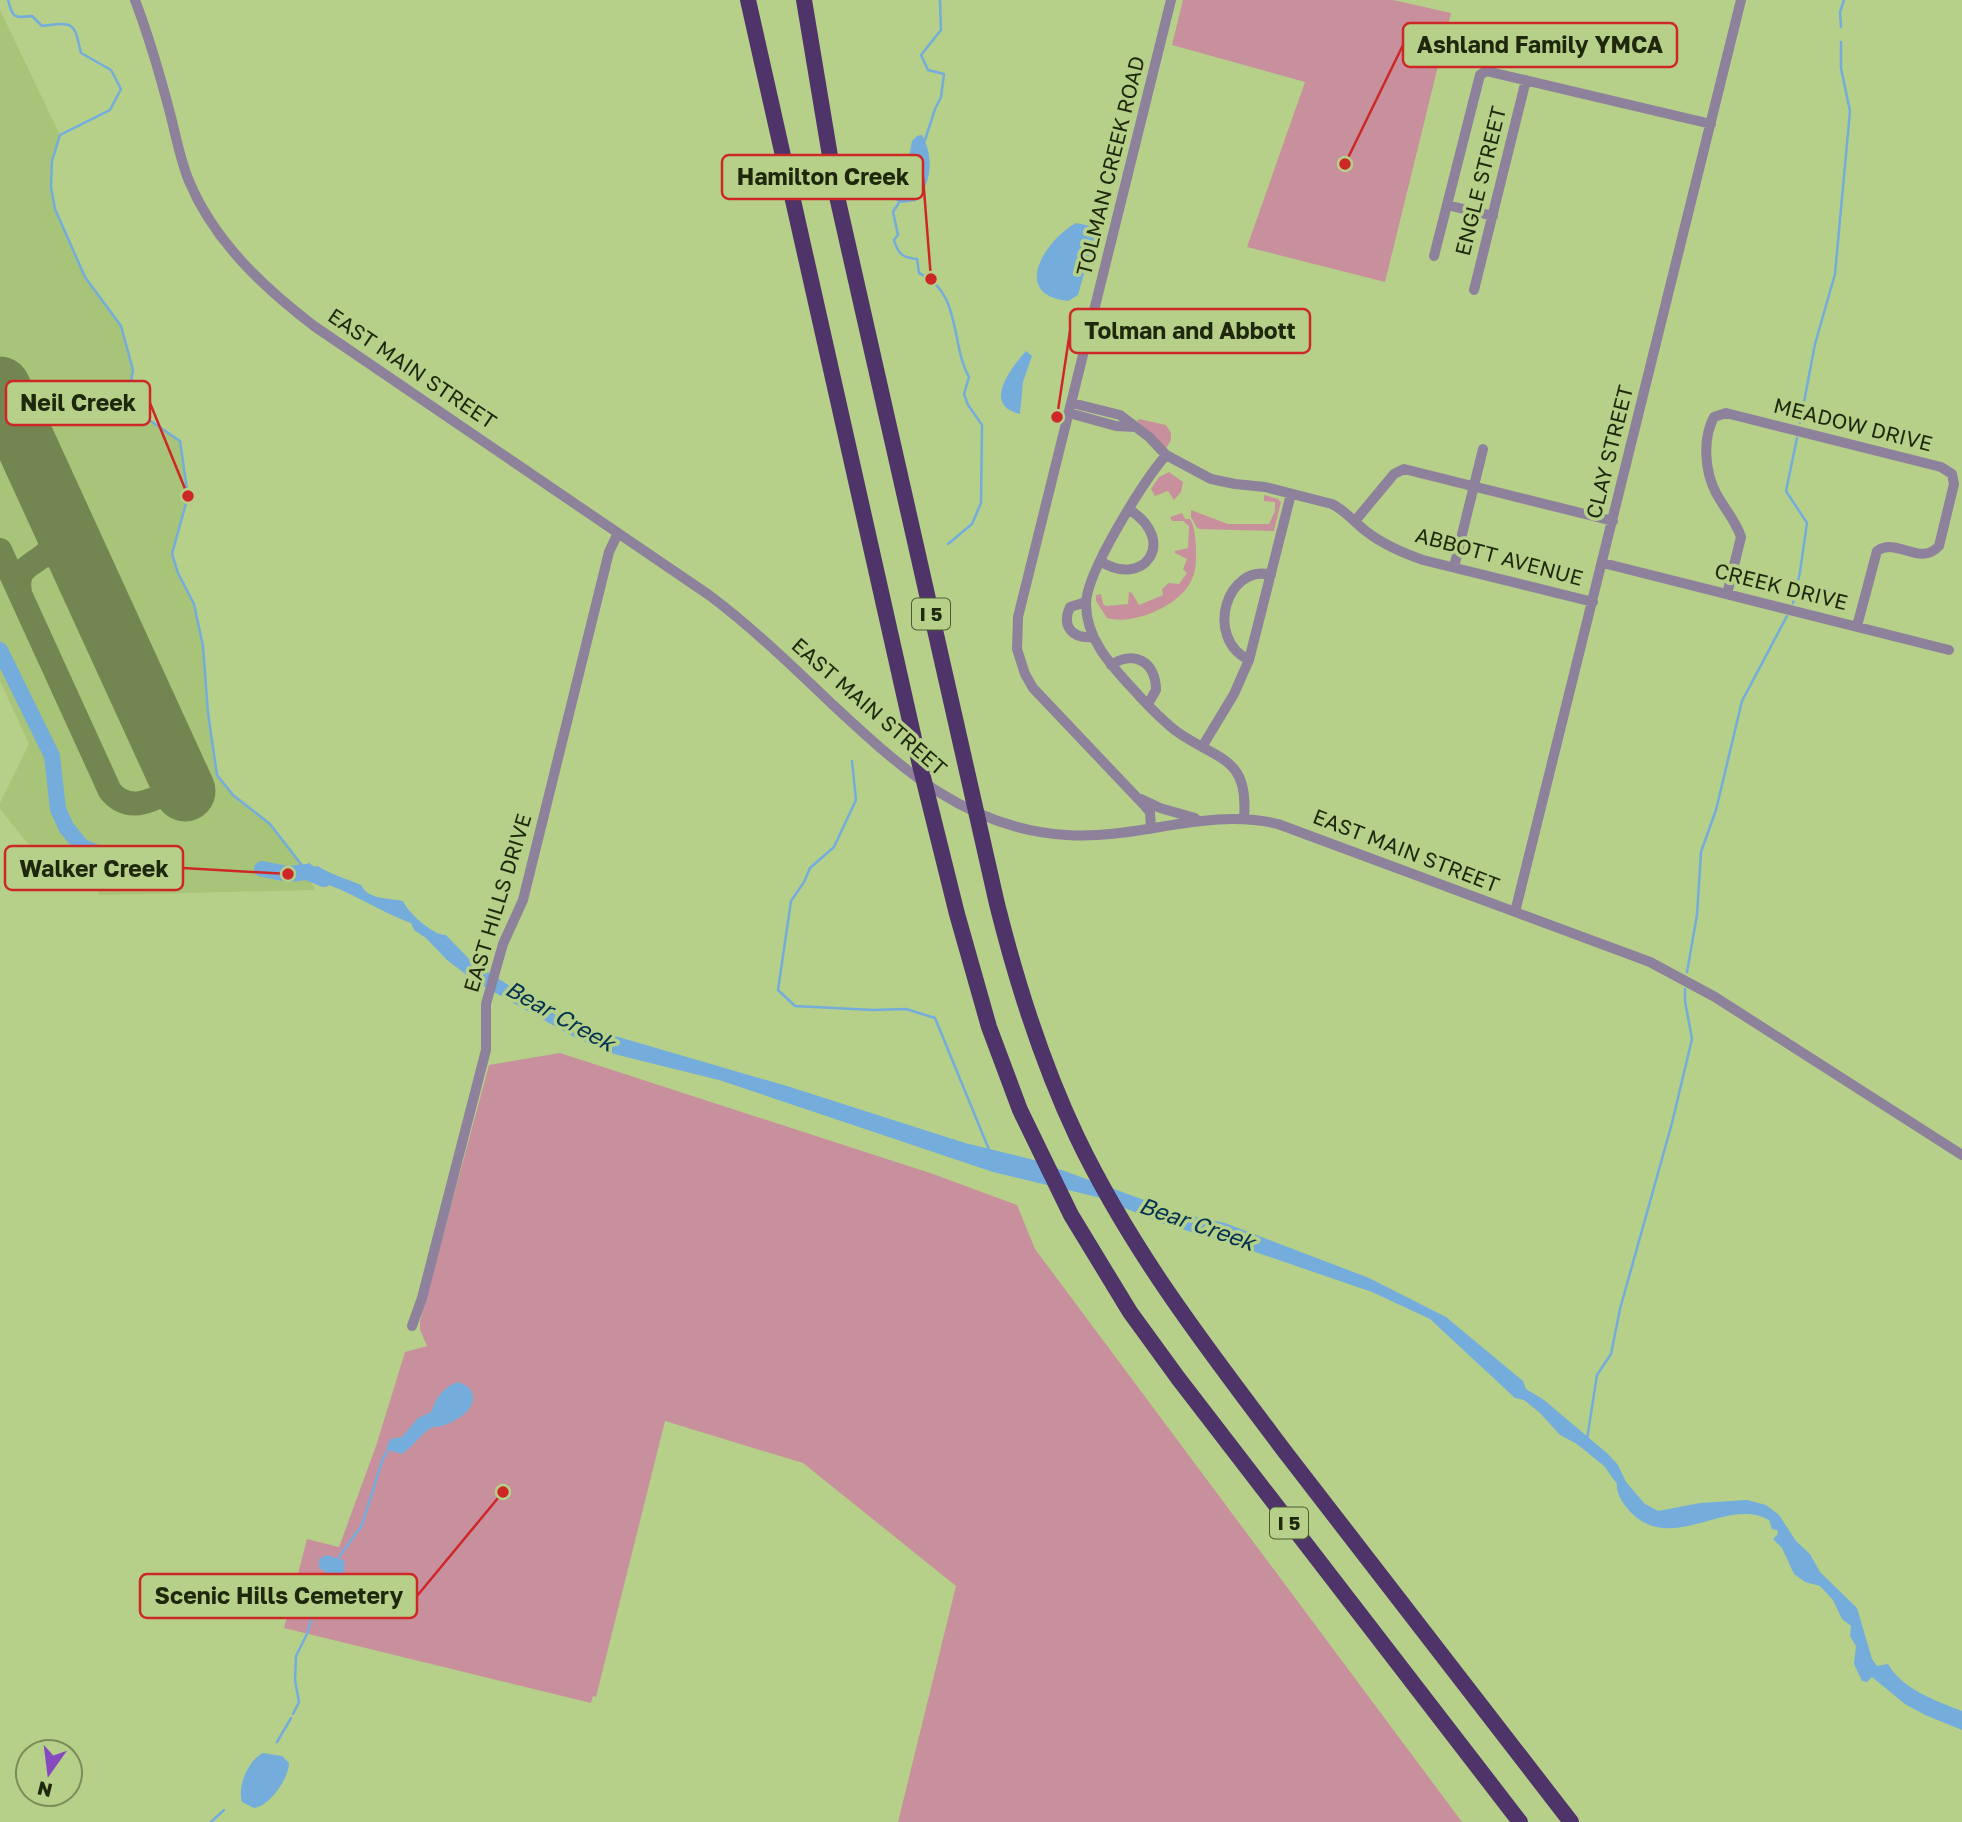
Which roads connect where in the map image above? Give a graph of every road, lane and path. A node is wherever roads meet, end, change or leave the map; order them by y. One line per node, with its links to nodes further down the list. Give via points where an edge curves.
1 (135, 0): 24 (street, EAST MAIN STREET, via 189,181 209,218 244,265 314,326)
2 (742, 0): 10 (highway)
3 (748, 0): 10 (highway, I 5)
4 (795, 0): 9 (highway, I 5)
5 (804, 0): 9 (highway)
6 (1171, 0): 16 (street, TOLMAN CREEK ROAD)
7 (1741, 0): 11 (street, CLAY STREET)
8 (1526, 80): 11 (street); 12 (street, via 1486,71 1480,75); 13 (street, ENGLE STREET)
9 (817, 84): 47 (highway, I 5, via 836,192 997,904 1015,974 1077,1136 1169,1296)
10 (769, 96): 46 (highway, I 5, via 944,865 989,1027 1032,1138 1071,1215 1130,1312)
11 (1711, 124): 23 (street, CLAY STREET)
12 (1447, 205): 13 (street); 14 (street)
13 (1493, 216): 15 (street, ENGLE STREET)
14 (1434, 256)
15 (1474, 290)
16 (1071, 408): 18 (street, ABBOTT AVENUE, via 1120,415); 39 (street, TOLMAN CREEK ROAD, via 1018,617 1017,649 1033,688)
17 (1483, 449): 19 (street)
18 (1166, 455): 20 (street, ABBOTT AVENUE, via 1211,479); 21 (street)
19 (1473, 486): 22 (street, via 1404,469 1394,474); 23 (street); 27 (street)
20 (1292, 494): 22 (street, ABBOTT AVENUE, via 1332,503); 28 (street)
21 (1130, 510): 25 (street); 25 (street, via 1150,527 1150,555 1140,566 1126,570)
22 (1354, 521): 27 (street, ABBOTT AVENUE, via 1402,552)
23 (1613, 521): 26 (street, CLAY STREET)
24 (618, 533): 42 (street, EAST MAIN STREET, via 733,614 888,755 955,803 1029,831 1083,836); 45 (street, EAST HILLS DRIVE, via 609,552 523,900 497,962 485,1021 486,1049)
25 (1100, 561): 30 (street)
26 (1603, 563): 29 (street, CREEK DRIVE); 31 (street, CLAY STREET)
27 (1454, 567): 31 (street, ABBOTT AVENUE)
28 (1271, 575): 35 (street); 35 (street, via 1251,574 1228,599 1224,626 1232,648)
29 (1727, 594): 32 (street, CREEK DRIVE); 32 (street, MEADOW DRIVE, via 1741,537 1712,484 1707,456 1711,423 1726,413 1941,467 1952,474 1954,484 1939,546 1924,555 1892,547 1877,551)
30 (1086, 602): 33 (street); 33 (street, via 1070,607 1067,625 1077,637)
31 (1593, 602): 43 (street, CLAY STREET)
32 (1857, 626): 34 (street, CREEK DRIVE)
33 (1093, 637): 36 (street)
34 (1949, 650)
35 (1249, 660): 38 (street)
36 (1111, 665): 37 (street); 37 (street, via 1133,658 1152,669 1156,690)
37 (1148, 704): 38 (street, via 1170,726)
38 (1202, 747): 40 (street, via 1236,771 1245,790)
39 (1135, 795): 41 (street, via 1160,808); 42 (street, TOLMAN CREEK ROAD, via 1150,812)
40 (1244, 818): 41 (street, EAST MAIN STREET); 43 (street, EAST MAIN STREET, via 1278,824)
41 (1201, 819): 42 (street, EAST MAIN STREET)
42 (1151, 828)
43 (1515, 912): 44 (street, EAST MAIN STREET, via 1631,955 1693,984)
44 (1962, 1155)
45 (412, 1326)
46 (1520, 1822)
47 (1571, 1822)

